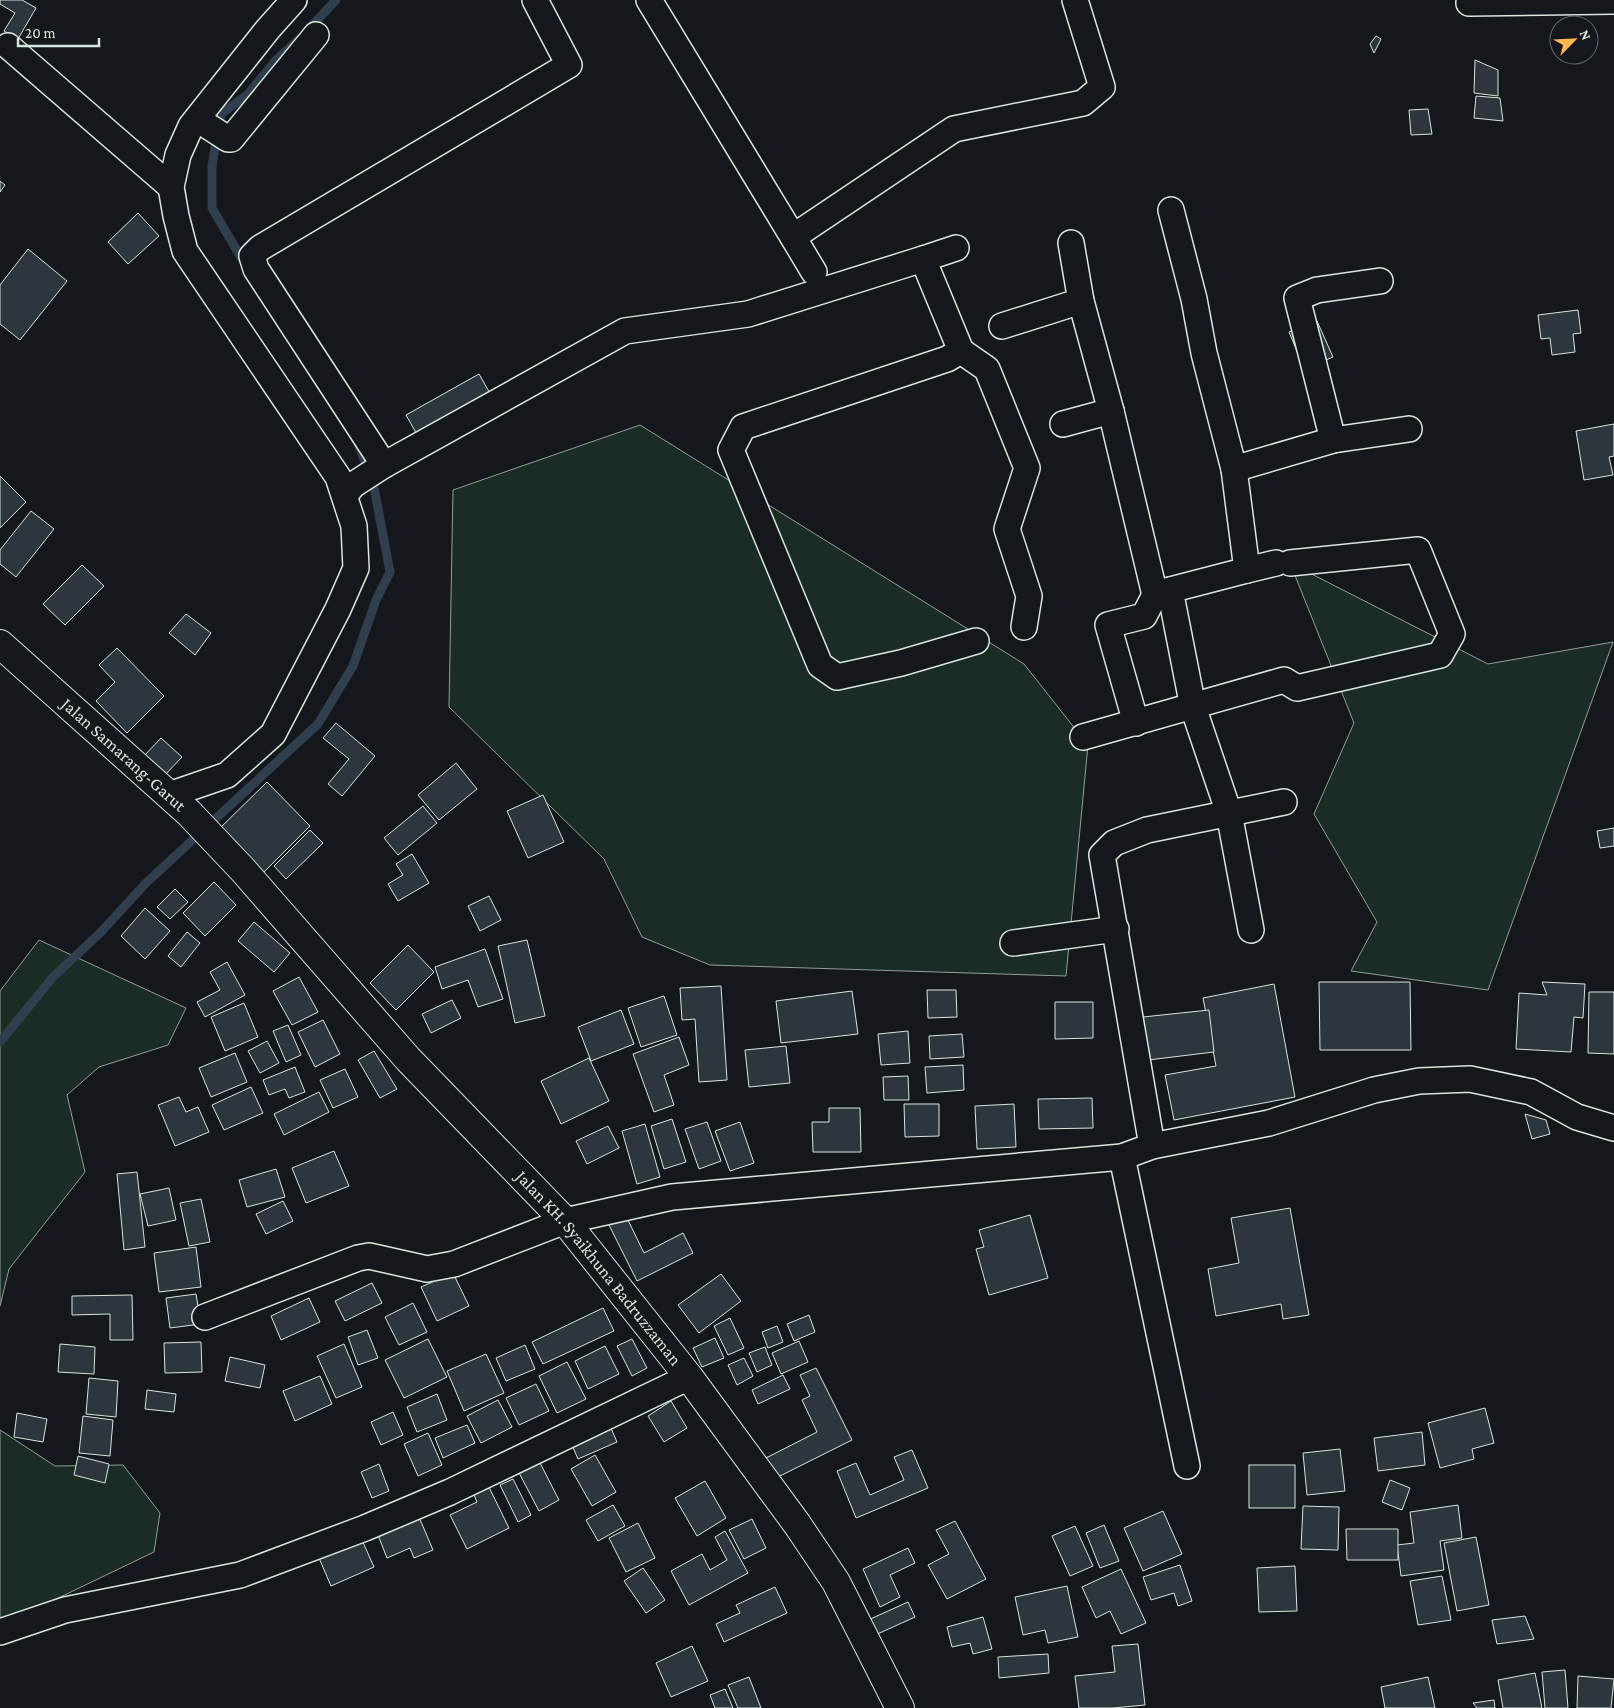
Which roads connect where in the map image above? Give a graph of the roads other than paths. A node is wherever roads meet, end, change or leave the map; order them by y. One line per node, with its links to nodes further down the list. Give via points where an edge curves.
1 (294, 0): 10 (street, via 268,29)
2 (535, 0): 26 (street, via 569,65 260,248 252,256 256,269)
3 (649, 0): 13 (street)
4 (1076, 0): 13 (street, via 1102,86 1083,103 954,129)
5 (1538, 1): 6 (street); 7 (street)
6 (1614, 1)
7 (1469, 3)
8 (316, 35): 10 (street, via 231,139)
9 (8, 46): 11 (street)
10 (211, 128): 11 (street, via 178,155)
11 (171, 187): 28 (street, via 185,251)
12 (1171, 210): 27 (street)
13 (793, 237): 17 (street)
14 (1071, 243): 19 (street)
15 (956, 248): 16 (street)
16 (923, 259): 21 (street); 26 (street, via 748,314 625,331)
17 (814, 272)
18 (1380, 281): 25 (street, via 1317,290 1297,298)
19 (1081, 301): 20 (street); 22 (street)
20 (1002, 326)
21 (961, 350): 31 (street, via 987,369 1027,468 1007,530 1030,596); 32 (street, via 947,359 743,427 731,450 820,665 837,677)
22 (1111, 411): 23 (street); 30 (street)
23 (1063, 424)
24 (1409, 429): 25 (street)
25 (1332, 440): 27 (street)
26 (384, 465): 28 (street)
27 (1234, 469): 29 (street)
28 (349, 490): 37 (street, via 356,568 272,734 227,776)
29 (1247, 570): 30 (street); 34 (street, via 1283,563 1418,550 1452,634 1440,655 1297,688 1284,680)
30 (1162, 592): 34 (street); 35 (street, via 1144,616 1108,625)
31 (1024, 627)
32 (976, 641)
33 (0, 644): 37 (main road, Jalan Samarang-Garut)
34 (1193, 708): 35 (street); 39 (street)
35 (1136, 723): 36 (street)
36 (1083, 737)
37 (169, 795): 40 (main road, Jalan Samarang-Garut)
38 (1284, 802): 39 (street)
39 (1229, 812): 41 (street, via 1147,830 1114,844 1102,855); 42 (street)
40 (243, 870): 47 (main road, Jalan KH. Syaikhuna Badruzzaman, via 408,1058)
41 (1116, 929): 43 (street); 45 (street)
42 (1251, 930)
43 (1013, 943)
44 (1614, 1128): 45 (street, via 1577,1116 1532,1092 1470,1079 1419,1081 1374,1090 1269,1123)
45 (1152, 1146): 46 (street)
46 (1122, 1157): 47 (street, via 672,1197); 50 (street)
47 (565, 1221): 48 (street, via 454,1264 426,1269 369,1256 358,1258); 49 (main road, Jalan KH. Syaikhuna Badruzzaman)
48 (205, 1317)
49 (689, 1377): 51 (street, via 450,1492 240,1575 65,1610); 52 (main road, Jalan KH. Syaikhuna Badruzzaman, via 836,1582)
50 (1186, 1466)
51 (0, 1632)
52 (900, 1708)

